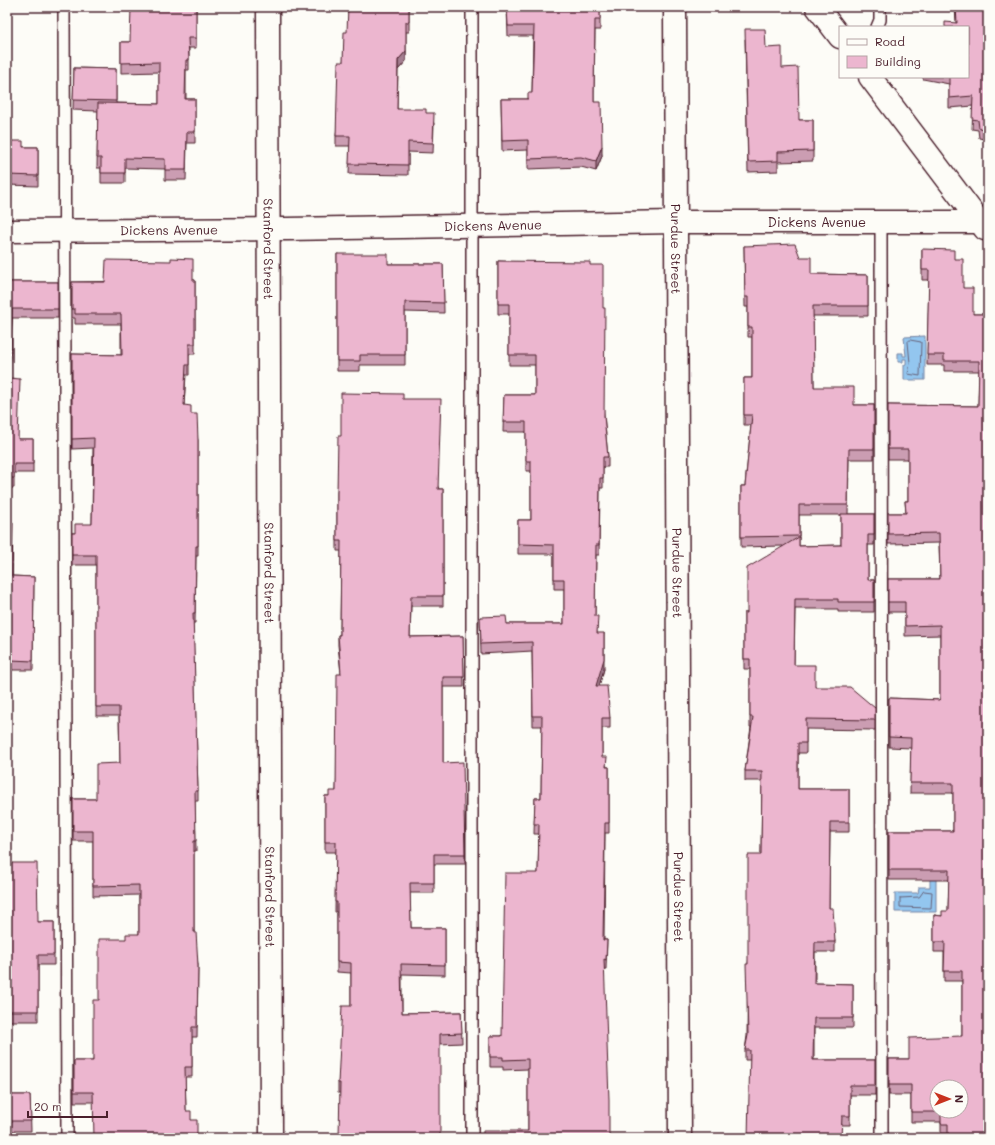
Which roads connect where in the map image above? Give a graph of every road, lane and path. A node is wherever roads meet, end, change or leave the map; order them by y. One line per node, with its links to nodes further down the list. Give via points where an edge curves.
1 (64, 7): 15 (lane)
2 (268, 7): 14 (street, Stanford Street)
3 (472, 7): 12 (lane)
4 (675, 7): 10 (street, Purdue Street)
5 (817, 7): 8 (street)
6 (880, 7): 7 (lane)
7 (877, 26)
8 (839, 36)
9 (871, 78): 13 (street)
10 (676, 222): 11 (street, Dickens Avenue); 12 (street, Dickens Avenue); 20 (street, Purdue Street)
11 (881, 223): 13 (street, Dickens Avenue); 21 (lane)
12 (472, 225): 14 (street, Dickens Avenue); 19 (lane)
13 (983, 227)
14 (269, 229): 15 (street, Dickens Avenue); 18 (street, Stanford Street)
15 (65, 230): 16 (street, Dickens Avenue); 17 (lane)
16 (7, 231)
17 (67, 1138)
18 (271, 1138)
19 (472, 1138)
20 (680, 1138)
21 (882, 1138)

